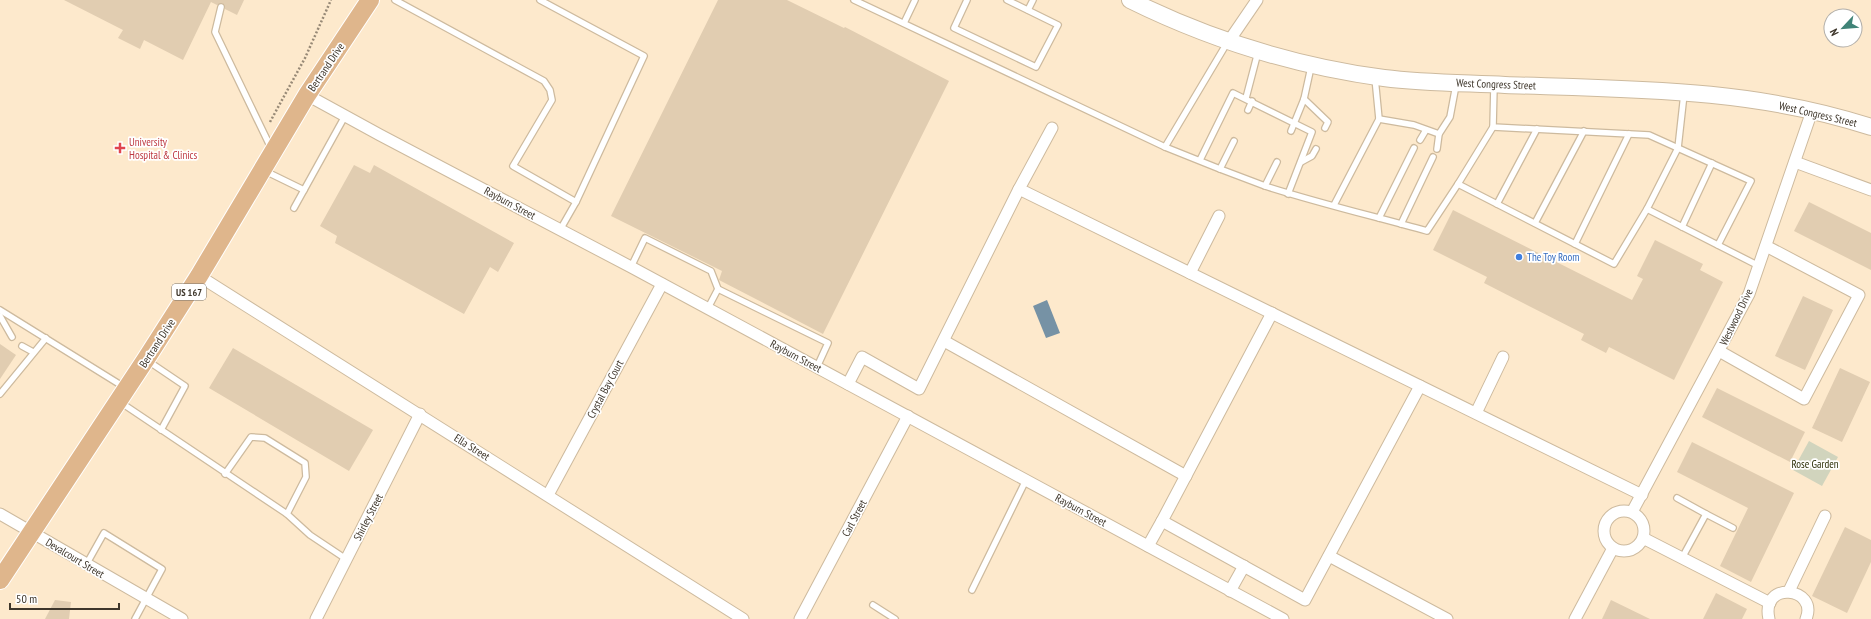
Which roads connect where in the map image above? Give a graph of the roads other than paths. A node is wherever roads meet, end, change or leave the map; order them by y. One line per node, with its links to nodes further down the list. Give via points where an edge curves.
1 (370, 0): 21 (main road, Bertrand Drive / US 167)
2 (395, 0): 62 (lane, via 544,80 552,100 514,166)
3 (540, 0): 62 (lane, via 644,56)
4 (854, 0): 13 (lane)
5 (915, 0): 13 (lane)
6 (967, 0): 12 (lane, via 954,28 1036,67 1058,24)
7 (1007, 0): 12 (lane)
8 (1032, 0): 12 (lane)
9 (1130, 0): 14 (main road, West Congress Street, via 1182,24)
10 (1257, 0): 14 (street)
11 (221, 7): 47 (lane, via 214,32)
12 (1028, 10)
13 (904, 23): 42 (lane)
14 (1229, 41): 15 (main road, West Congress Street); 42 (lane)
15 (1258, 51): 16 (main road, West Congress Street); 22 (lane)
16 (1311, 65): 17 (main road, West Congress Street); 23 (lane)
17 (1375, 76): 18 (main road, West Congress Street); 28 (lane)
18 (1456, 83): 19 (main road, West Congress Street); 38 (lane, via 1450,117)
19 (1494, 84): 20 (main road, West Congress Street); 30 (lane)
20 (1684, 92): 26 (main road, West Congress Street, via 1718,94); 44 (lane)
21 (307, 95): 27 (street, Rayburn Street); 47 (main road, Bertrand Drive / US 167)
22 (1246, 98): 24 (lane); 49 (lane, via 1233,93)
23 (1304, 99): 29 (lane); 33 (lane, via 1328,122)
24 (1252, 102): 25 (lane); 29 (lane)
25 (1248, 110)
26 (1812, 111): 31 (main road, West Congress Street); 52 (street, Westwood Drive)
27 (345, 116): 59 (lane); 72 (street, Rayburn Street)
28 (1379, 119): 35 (lane, via 1414,125); 64 (lane)
29 (1295, 123): 36 (lane); 51 (lane, via 1312,132)
30 (1493, 126): 34 (lane); 56 (lane)
31 (1871, 127)
32 (1052, 128): 58 (street)
33 (1325, 128)
34 (1537, 129): 37 (lane); 63 (lane)
35 (1426, 130): 38 (lane); 40 (lane)
36 (1292, 131)
37 (1584, 131): 39 (lane); 69 (lane)
38 (1439, 134): 46 (lane)
39 (1629, 134): 44 (lane, via 1649,135); 73 (lane)
40 (1420, 140)
41 (1234, 141): 54 (lane)
42 (1165, 147): 49 (lane)
43 (1414, 148): 68 (lane)
44 (1678, 148): 53 (lane); 66 (lane)
45 (1316, 149): 51 (lane, via 1312,156)
46 (1437, 149)
47 (273, 152): 55 (main road, Bertrand Drive / US 167)
48 (1433, 157): 70 (lane)
49 (1200, 160): 54 (lane)
50 (1277, 162): 57 (lane)
51 (1300, 162): 61 (lane)
52 (1795, 162): 60 (street); 75 (street, Westwood Drive)
53 (1712, 163): 71 (lane); 74 (lane, via 1750,181)
54 (1220, 169): 57 (lane)
55 (263, 170): 59 (lane); 79 (main road, Bertrand Drive / US 167)
56 (1458, 184): 63 (lane); 70 (lane, via 1427,231)
57 (1265, 186): 61 (lane)
58 (1020, 189): 78 (street); 88 (street)
59 (304, 190): 65 (lane)
60 (1871, 190)
61 (1288, 194): 64 (lane)
62 (576, 202): 72 (lane)
63 (1497, 204): 69 (lane)
64 (1334, 205): 68 (lane)
65 (294, 208)
66 (1647, 209): 71 (lane); 73 (lane, via 1614,264)
67 (1219, 216): 78 (street)
68 (1379, 218): 70 (lane)
69 (1535, 223): 73 (lane)
70 (1402, 224)
71 (1682, 226): 74 (lane)
72 (560, 230): 77 (street, Rayburn Street)
73 (1575, 244)
74 (1718, 245): 76 (lane)
75 (1766, 246): 76 (street, Westwood Drive); 90 (street, via 1859,295 1804,399)
76 (1759, 266): 90 (street, Westwood Drive, via 1749,294)
77 (630, 267): 80 (street, Rayburn Street); 81 (lane, via 645,238 711,271)
78 (1190, 273): 84 (street)
79 (199, 276): 93 (main road, Bertrand Drive / US 167); 100 (street, Ella Street)
80 (662, 284): 82 (street, Rayburn Street); 106 (street, Crystal Bay Court)
81 (718, 289): 82 (lane); 94 (lane, via 828,343)
82 (708, 308): 94 (street, Rayburn Street)
83 (0, 310): 87 (lane)
84 (1272, 313): 96 (street); 104 (street)
85 (0, 316): 86 (lane)
86 (12, 337)
87 (46, 338): 91 (lane); 98 (lane)
88 (944, 341): 95 (street, via 919,389 862,357); 104 (street)
89 (22, 346): 91 (lane)
90 (1719, 351): 107 (street, Westwood Drive)
91 (33, 352): 97 (lane)
92 (1503, 357): 99 (street)
93 (146, 360): 98 (main road, Bertrand Drive / US 167); 102 (lane, via 185,386)
94 (817, 367): 95 (street, Rayburn Street)
95 (848, 384): 101 (street, Rayburn Street)
96 (1420, 386): 99 (street); 120 (street)
97 (0, 394)
98 (122, 395): 102 (lane); 116 (main road, Bertrand Drive / US 167)
99 (1476, 413): 107 (street)
100 (420, 414): 106 (street, Ella Street); 122 (street, Shirley Street)
101 (908, 416): 105 (street, Rayburn Street); 136 (street, Carl Street)
102 (161, 430): 103 (lane)
103 (225, 474): 111 (lane); 111 (lane, via 251,437 265,438 305,463 306,477)
104 (1186, 476): 114 (street)
105 (1026, 480): 118 (street, Rayburn Street); 126 (lane)
106 (548, 495): 135 (street, Ella Street)
107 (1642, 495): 109 (street, Westwood Drive)
108 (1677, 498): 112 (lane)
109 (1632, 512): 117 (street, via 1642,521); 119 (street, via 1618,511 1608,519 1604,532)
110 (0, 514): 116 (street, Devalcourt Street)
111 (287, 514): 122 (lane, via 310,535)
112 (1706, 514): 115 (lane); 121 (lane)
113 (1825, 516): 128 (street)
114 (1162, 521): 118 (street); 124 (street)
115 (1733, 528)
116 (31, 532): 123 (street, Devalcourt Street); 125 (main road, Bertrand Drive / US 167)
117 (1643, 538): 119 (street, via 1637,546 1626,551); 121 (street)
118 (1148, 546): 127 (street, Rayburn Street)
119 (1613, 548): 140 (street)
120 (1329, 556): 124 (street, via 1305,600); 139 (street)
121 (1682, 558): 130 (street)
122 (346, 559): 134 (street, Shirley Street)
123 (86, 565): 129 (street, Devalcourt Street); 129 (lane, via 104,533 162,569)
124 (1244, 566): 127 (street)
125 (0, 580)
126 (972, 590)
127 (1230, 590): 138 (street, Rayburn Street)
128 (1789, 591): 130 (street, via 1776,595); 142 (street, via 1806,602)
129 (145, 598): 132 (lane); 133 (street, Devalcourt Street)
130 (1770, 603): 141 (street)
131 (873, 605): 137 (lane)
132 (135, 619)
133 (182, 619)
134 (316, 619)
135 (743, 619)
136 (800, 619)
137 (895, 619)
138 (1283, 619)
139 (1447, 619)
140 (1575, 619)
141 (1769, 619)
142 (1806, 619)

